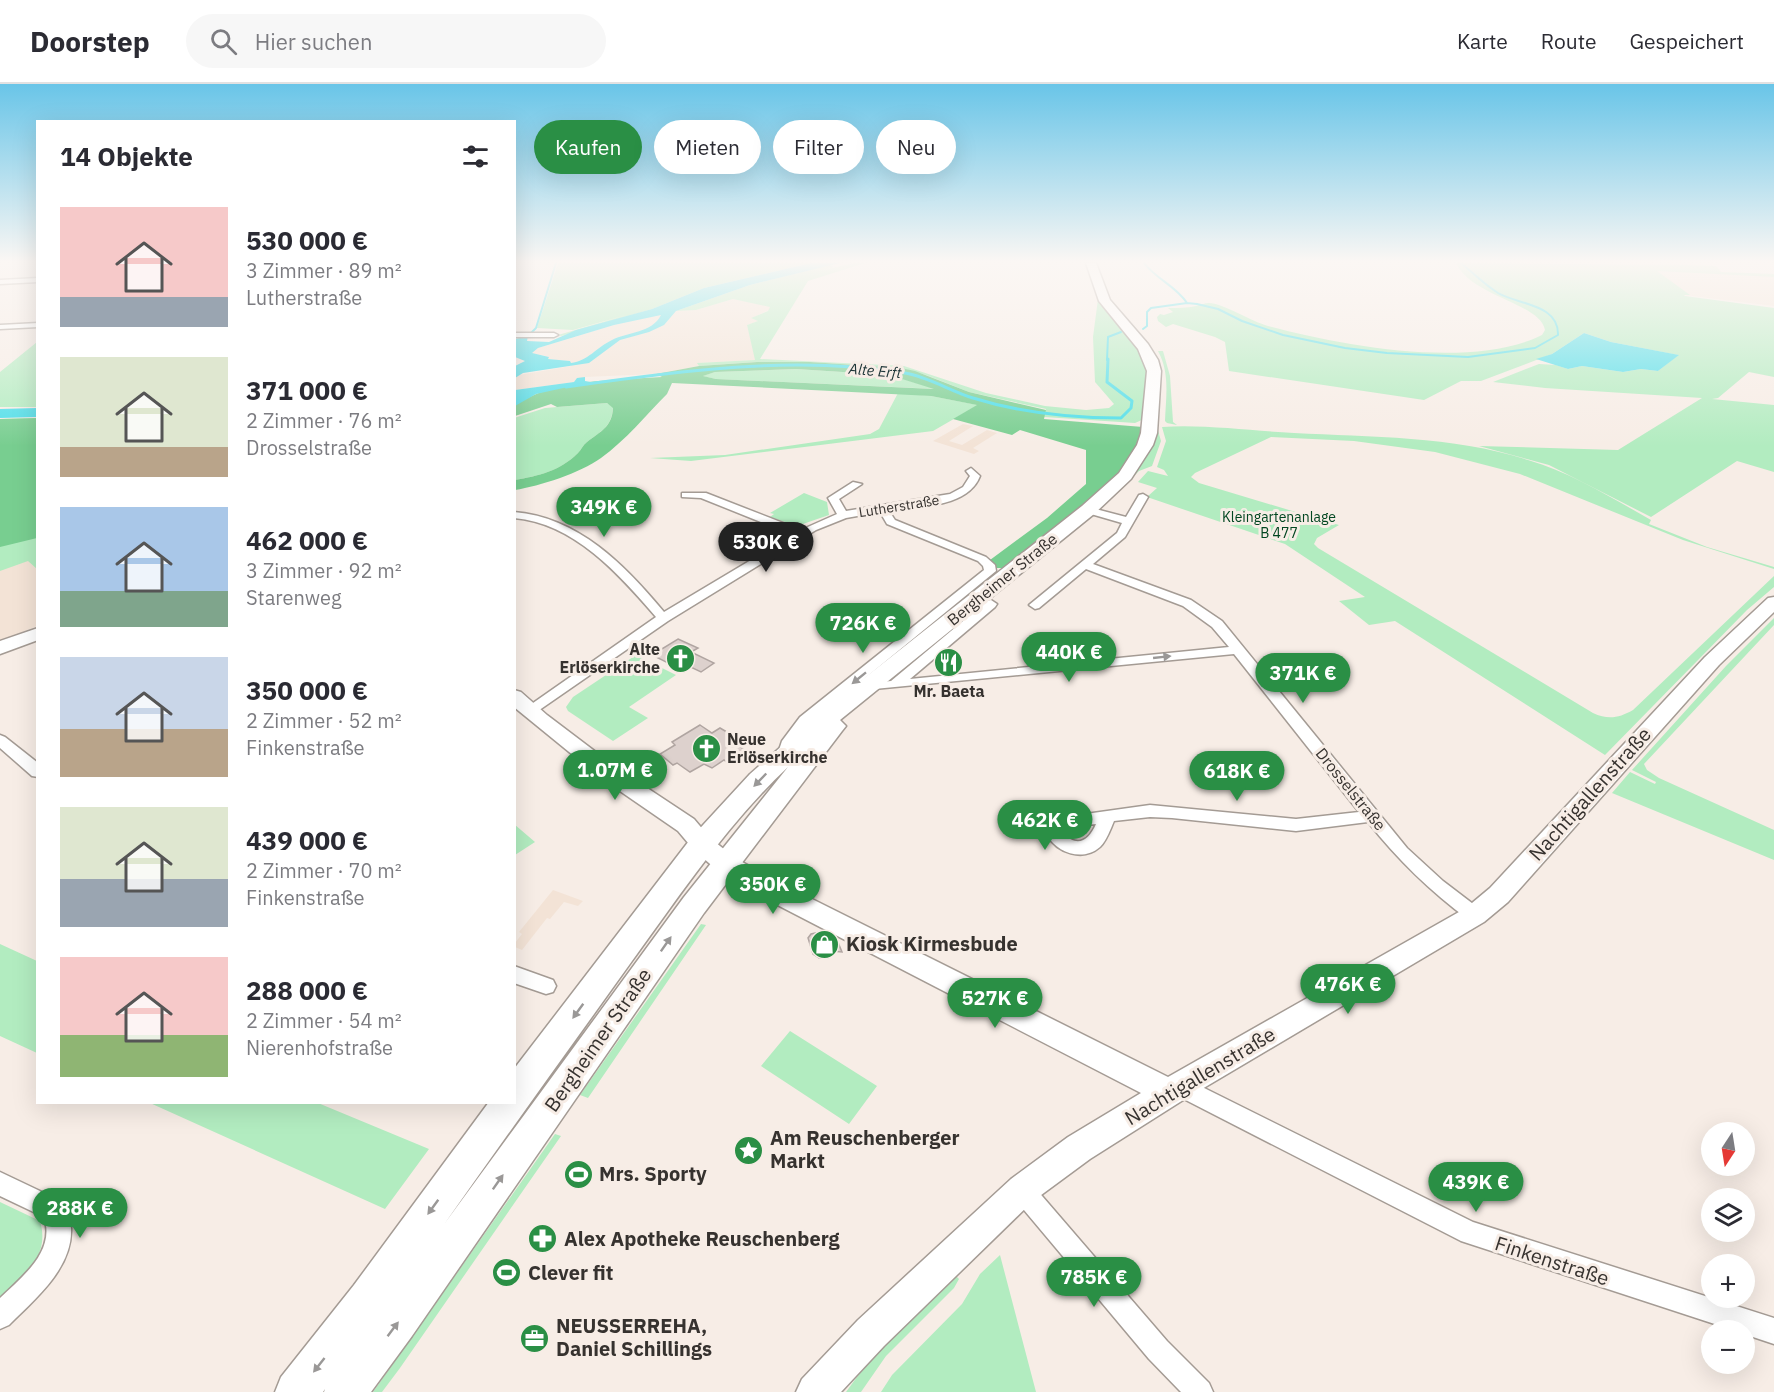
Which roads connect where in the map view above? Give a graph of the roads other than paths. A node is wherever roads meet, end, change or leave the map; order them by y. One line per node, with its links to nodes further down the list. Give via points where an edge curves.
1 (1124, 324): 11 (main road, Bergheimer Straße, via 1143,346 1154,371 1149,433 1124,478)
2 (36, 325): 3 (street)
3 (0, 327)
4 (519, 334): 5 (street)
5 (554, 335)
6 (971, 471): 10 (street, Lutherstraße, via 975,478 957,495)
7 (857, 484): 13 (street, Lutherstraße, via 833,498)
8 (686, 495): 15 (street, via 702,495)
9 (1143, 497): 14 (street)
10 (883, 509): 13 (street, Lutherstraße); 28 (street, Bergheimer Straße, one-way to 28, via 896,525 982,560 990,568 987,575 805,720)
11 (1088, 510): 14 (street); 25 (main road, Bergheimer Straße)
12 (516, 515): 20 (street, via 545,519 585,542 632,582)
13 (843, 515): 15 (street, Lutherstraße)
14 (1130, 522): 16 (street, via 1122,535)
15 (801, 534): 20 (street, Lutherstraße)
16 (1085, 565): 19 (street); 23 (street, Drosselstraße, via 1192,606 1217,624)
17 (1774, 602): 33 (main road, Nachtigallenstraße, via 1712,661 1499,895)
18 (991, 604): 24 (street, Bergheimer Straße)
19 (1035, 605)
20 (663, 618): 26 (street, Lutherstraße)
21 (36, 634): 22 (main road)
22 (0, 648)
23 (1239, 650): 24 (street, one-way to 23); 30 (street, Drosselstraße)
24 (895, 684): 25 (street)
25 (865, 691): 28 (main road, Bergheimer Straße); 32 (main road, Bergheimer Straße)
26 (522, 703): 32 (main road, Finkenstraße, via 609,773 686,825)
27 (0, 740): 29 (street)
28 (786, 753): 32 (main road, Bergheimer Straße, one-way to 32)
29 (36, 770)
30 (1372, 816): 31 (street, via 1305,825 1172,812); 33 (street, Drosselstraße, via 1412,863)
31 (1107, 817)
32 (714, 854): 36 (main road, Finkenstraße, via 766,888); 37 (main road, Bergheimer Straße, one-way to 37); 44 (main road, Bergheimer Straße, one-way to 32, via 405,1312)
33 (1475, 915): 36 (main road, Nachtigallenstraße)
34 (516, 975): 35 (street)
35 (546, 986)
36 (1174, 1089): 40 (main road, Nachtigallenstraße, via 1079,1148); 42 (street, Finkenstraße, via 1469,1233)
37 (516, 1095)
38 (509, 1104): 43 (main road, one-way to 43)
39 (0, 1184): 41 (street, via 53,1209 60,1234 56,1251 44,1269)
40 (1022, 1190): 45 (main road, Nachtigallenstraße); 46 (street, via 1158,1350)
41 (0, 1316)
42 (1774, 1331)
43 (296, 1392)
44 (345, 1392)
45 (815, 1392)
46 (1200, 1392)

